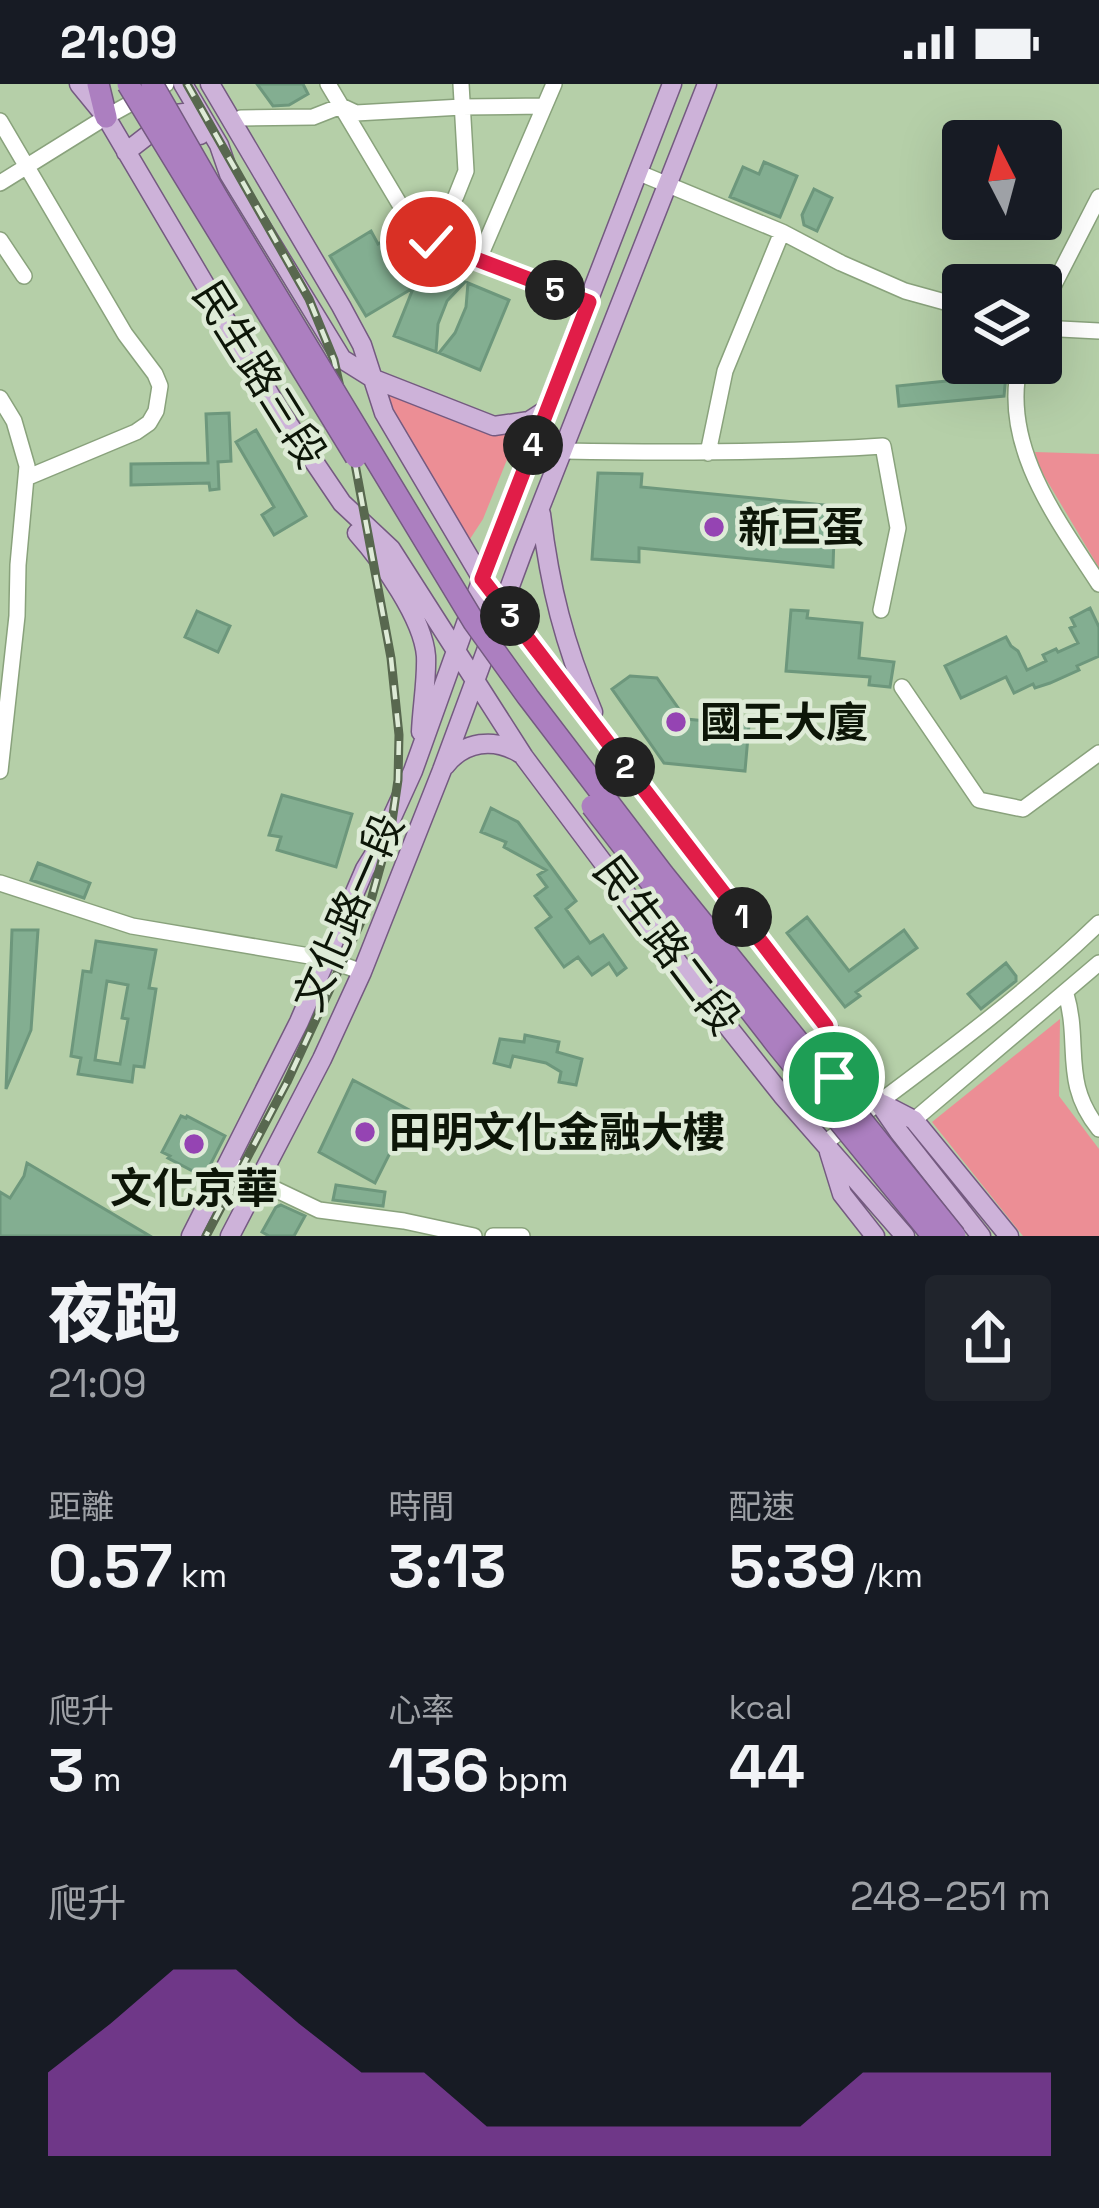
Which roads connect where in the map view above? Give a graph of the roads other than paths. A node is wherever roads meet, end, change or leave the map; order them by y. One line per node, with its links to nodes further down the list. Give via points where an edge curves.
1 (79, 84): 16 (main road, 民生路三段)
2 (98, 84): 16 (highway)
3 (128, 84): 79 (highway, bridge, via 464,632 648,880)
4 (152, 84): 80 (highway, bridge, via 474,622 663,874)
5 (166, 84): 16 (street)
6 (183, 84): 22 (main road, 民生路三段)
7 (210, 84): 18 (main road, 民生路三段)
8 (328, 84): 13 (street)
9 (461, 84): 14 (street)
10 (554, 84): 15 (street)
11 (672, 84): 21 (main road, 文化路一段)
12 (707, 84): 24 (main road, 文化路一段)
13 (341, 106): 14 (street, via 356,113); 18 (street); 28 (street, via 415,230)
14 (462, 106): 15 (street); 28 (street, via 466,171)
15 (544, 106): 29 (street)
16 (106, 117): 19 (main road, 民生路三段); 20 (street)
17 (0, 121): 20 (street)
18 (232, 122): 36 (main road, 民生路三段, via 341,305)
19 (126, 152): 22 (main road, via 184,113); 43 (main road, 民生路三段)
20 (27, 166): 23 (street); 42 (street, via 160,386 149,423 136,432)
21 (637, 172): 24 (street); 32 (main road, 文化路一段)
22 (230, 173): 36 (main road, 民生路三段, via 342,359)
23 (0, 184)
24 (669, 184): 26 (street); 40 (main road, 文化路一段)
25 (1099, 197): 30 (street)
26 (782, 232): 33 (street); 41 (street, via 725,371)
27 (0, 240): 31 (street)
28 (431, 242): 29 (street)
29 (478, 261): 32 (street)
30 (1062, 269)
31 (24, 276)
32 (589, 302): 39 (main road, 文化路一段)
33 (942, 302)
34 (1062, 329): 35 (street)
35 (1099, 331)
36 (374, 379): 39 (main road, via 494,426); 45 (main road, 民生路三段, via 384,413)
37 (1018, 384): 46 (street, via 1031,472)
38 (0, 398): 42 (street, via 14,421)
39 (546, 410): 45 (main road, 文化路一段)
40 (564, 451): 41 (street); 44 (main road, 文化路一段)
41 (708, 453): 48 (street, via 883,446 898,528)
42 (26, 478): 57 (street)
43 (342, 503): 49 (main road, 民生路三段, via 391,549); 53 (main road, via 345,521 378,556 419,632 426,655)
44 (541, 509): 47 (main road, 文化路一段); 52 (main road, via 560,624)
45 (482, 579): 47 (main road, 民生路二段); 49 (main road, 文化路一段)
46 (1099, 584)
47 (503, 607): 50 (main road, 文化路一段); 52 (main road, 民生路二段)
48 (881, 610)
49 (456, 652): 50 (main road, 民生路二段); 53 (main road, 文化路一段)
50 (476, 678): 55 (main road, 民生路二段); 56 (main road, 文化路一段)
51 (902, 687): 54 (street, via 979,800 1023,809)
52 (604, 738): 64 (main road, 民生路二段)
53 (420, 749): 60 (main road, 文化路一段)
54 (1099, 753)
55 (524, 757): 56 (main road, via 480,744); 65 (main road, 民生路二段)
56 (442, 770): 62 (main road, 文化路一段)
57 (0, 771)
58 (0, 883): 60 (street, via 132,926)
59 (1099, 923): 66 (street)
60 (327, 959): 62 (street); 70 (main road, 文化路一段)
61 (1099, 963): 63 (street)
62 (362, 972): 71 (main road, 文化路一段)
63 (1066, 994): 67 (street); 68 (street, via 1078,1093)
64 (826, 1026): 65 (main road, via 831,1102 808,1107); 66 (main road, 民生路二段)
65 (782, 1095): 69 (main road, 民生路二段)
66 (879, 1102): 67 (main road, 民生路二段); 69 (street)
67 (907, 1126): 81 (main road); 82 (main road, 民生路二段)
68 (1099, 1129)
69 (826, 1142): 77 (main road, 民生路二段, via 842,1194); 78 (main road)
70 (230, 1162): 71 (street); 72 (main road, 文化路一段)
71 (260, 1182): 73 (main road, 文化路一段); 74 (street, via 319,1210)
72 (190, 1236)
73 (230, 1236)
74 (474, 1236)
75 (493, 1236): 76 (street)
76 (522, 1236)
77 (875, 1236)
78 (905, 1236)
79 (933, 1236)
80 (956, 1236)
81 (981, 1236)
82 (1009, 1236)

